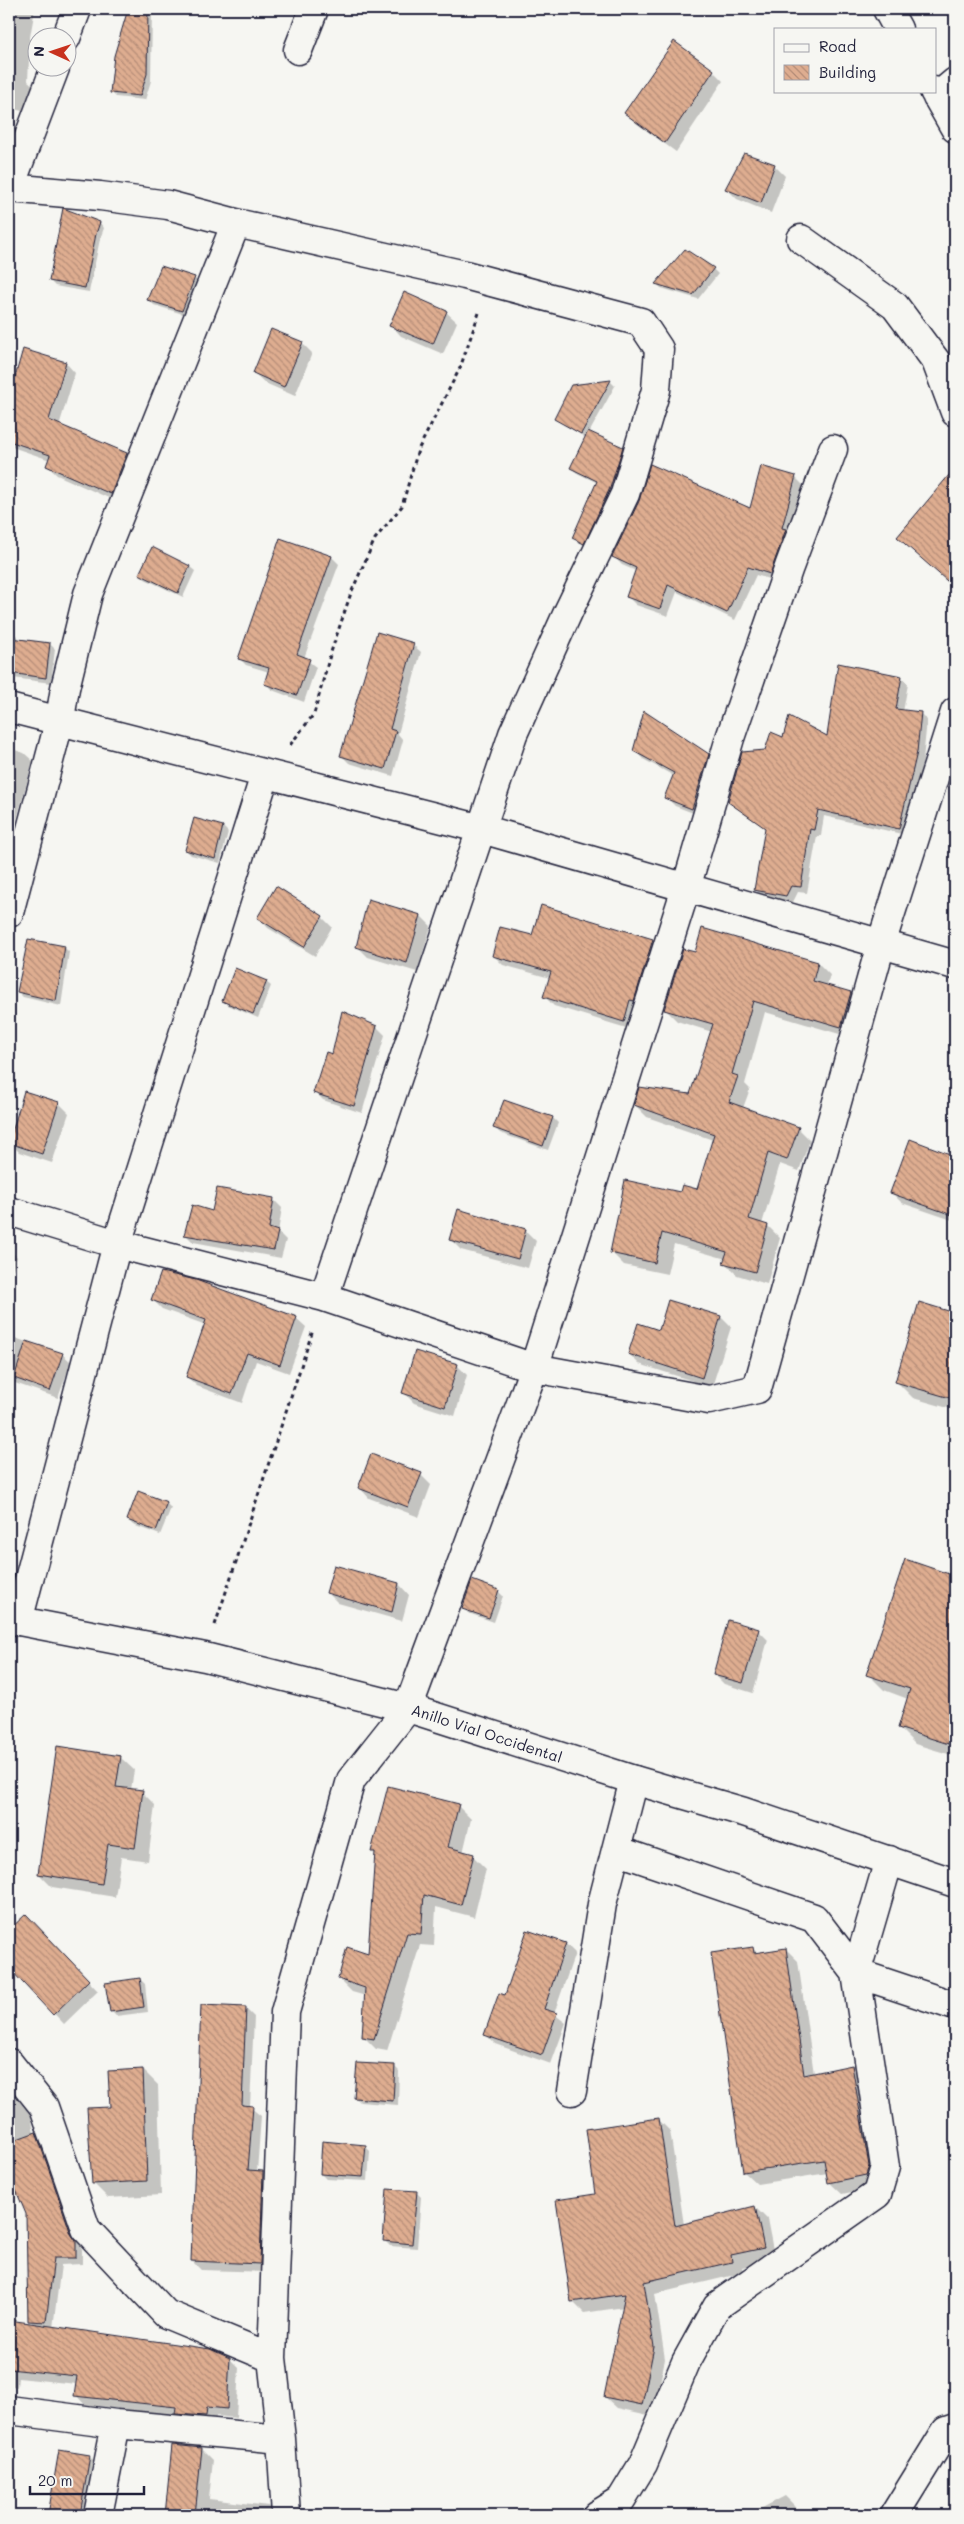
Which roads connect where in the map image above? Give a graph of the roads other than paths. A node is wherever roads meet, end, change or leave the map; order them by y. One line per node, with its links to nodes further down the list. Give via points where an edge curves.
1 (77, 9): 4 (main road)
2 (314, 9): 6 (main road)
3 (887, 9): 5 (main road)
4 (70, 28)
5 (897, 28)
6 (298, 50)
7 (51, 78): 10 (main road)
8 (942, 90): 9 (main road)
9 (955, 128)
10 (9, 188): 11 (main road, via 168,205)
11 (236, 223): 17 (main road, via 88,594); 19 (main road, via 490,282 641,322 660,349 656,390 625,494 514,734)
12 (801, 239): 13 (main road, via 895,306 936,361)
13 (955, 412)
14 (833, 449): 20 (main road, via 730,738)
15 (9, 708): 17 (main road)
16 (955, 712): 22 (main road)
17 (60, 720): 18 (main road); 21 (main road)
18 (265, 775): 19 (main road); 25 (main road)
19 (482, 829): 20 (main road); 26 (main road)
20 (686, 888): 22 (main road); 27 (main road)
21 (9, 913)
22 (881, 944): 23 (main road); 27 (main road, via 757,1389 709,1400)
23 (955, 965)
24 (9, 1211): 25 (main road)
25 (118, 1244): 26 (main road); 28 (main road)
26 (324, 1297): 27 (main road)
27 (534, 1368): 29 (main road)
28 (13, 1620): 29 (main road, Anillo Vial Occidental, via 205,1657)
29 (408, 1708): 30 (main road, Anillo Vial Occidental); 38 (main road, via 350,1780 285,2012)
30 (634, 1780): 31 (main road); 32 (main road, Anillo Vial Occidental)
31 (616, 1850): 34 (main road, via 814,1918); 37 (main road, via 602,1904)
32 (890, 1860): 33 (main road, Anillo Vial Occidental); 34 (main road)
33 (955, 1883)
34 (856, 1973): 35 (main road); 45 (main road, via 885,2167 877,2194 717,2306 686,2362 644,2464 621,2500)
35 (955, 2006)
36 (9, 2063): 38 (main road, via 44,2107 86,2229 166,2314)
37 (572, 2091)
38 (272, 2358): 42 (main road)
39 (9, 2410): 40 (main road)
40 (116, 2424): 42 (main road); 43 (main road)
41 (955, 2428): 46 (main road, via 946,2431)
42 (281, 2439): 44 (main road)
43 (98, 2515)
44 (286, 2515)
45 (597, 2515)
46 (894, 2515)

